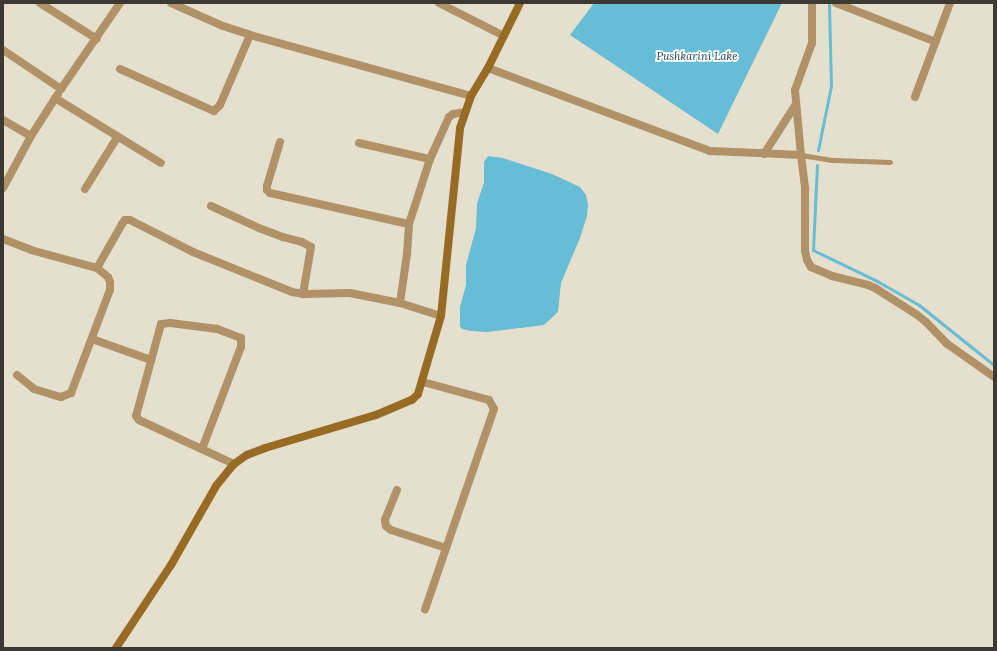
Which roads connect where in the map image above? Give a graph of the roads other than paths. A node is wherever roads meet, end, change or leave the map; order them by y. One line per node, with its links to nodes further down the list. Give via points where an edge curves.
1 (40, 3): 11 (street)
2 (120, 3): 11 (street)
3 (171, 3): 9 (street)
4 (439, 3): 10 (street)
5 (520, 3): 10 (main road)
6 (812, 3): 20 (street, via 812,43 797,84)
7 (836, 3): 12 (street)
8 (950, 3): 12 (street)
9 (250, 35): 15 (street, via 220,105 214,110); 17 (street)
10 (504, 36): 14 (main road)
11 (97, 39): 16 (street)
12 (936, 42): 18 (street)
13 (3, 50): 16 (street)
14 (488, 68): 17 (main road); 27 (street, via 710,151)
15 (120, 69)
16 (61, 89): 19 (street)
17 (471, 96): 21 (main road)
18 (915, 97)
19 (55, 98): 23 (street); 24 (street)
20 (796, 104): 27 (street); 28 (street)
21 (464, 112): 29 (street, via 449,117); 40 (main road, via 460,128)
22 (3, 120): 23 (street)
23 (31, 136): 32 (street)
24 (118, 136): 31 (street); 33 (street)
25 (280, 142): 35 (street, via 267,186 270,193)
26 (359, 144): 29 (street)
27 (764, 154): 28 (street)
28 (801, 155): 30 (lane, via 834,160); 44 (street, via 805,189 805,252 806,260 811,267 819,272 875,288 916,314 946,344)
29 (430, 159): 35 (street)
30 (890, 162)
31 (161, 163)
32 (3, 188)
33 (84, 189)
34 (211, 206): 38 (street, via 259,228 311,247)
35 (409, 224): 39 (street)
36 (3, 239): 37 (street, via 31,250)
37 (97, 268): 38 (street, via 122,224 125,220 130,220 193,252 292,292); 41 (street, via 108,277 110,290)
38 (303, 294): 39 (street, via 350,293)
39 (400, 303): 40 (street)
40 (440, 316): 45 (main road)
41 (92, 338): 42 (street); 43 (street, via 74,387 66,397 34,389)
42 (150, 360): 46 (street, via 136,416 139,420); 46 (street, via 161,324 217,329 241,338 240,347)
43 (17, 375)
44 (994, 377)
45 (423, 382): 47 (main road, via 418,394 402,405 265,448 247,455); 49 (street, via 489,400 494,409)
46 (202, 449): 47 (street)
47 (234, 464): 51 (main road, via 216,486 171,565)
48 (397, 490): 49 (street, via 385,520 386,526 391,530)
49 (446, 548): 50 (street)
50 (425, 609)
51 (116, 648)

